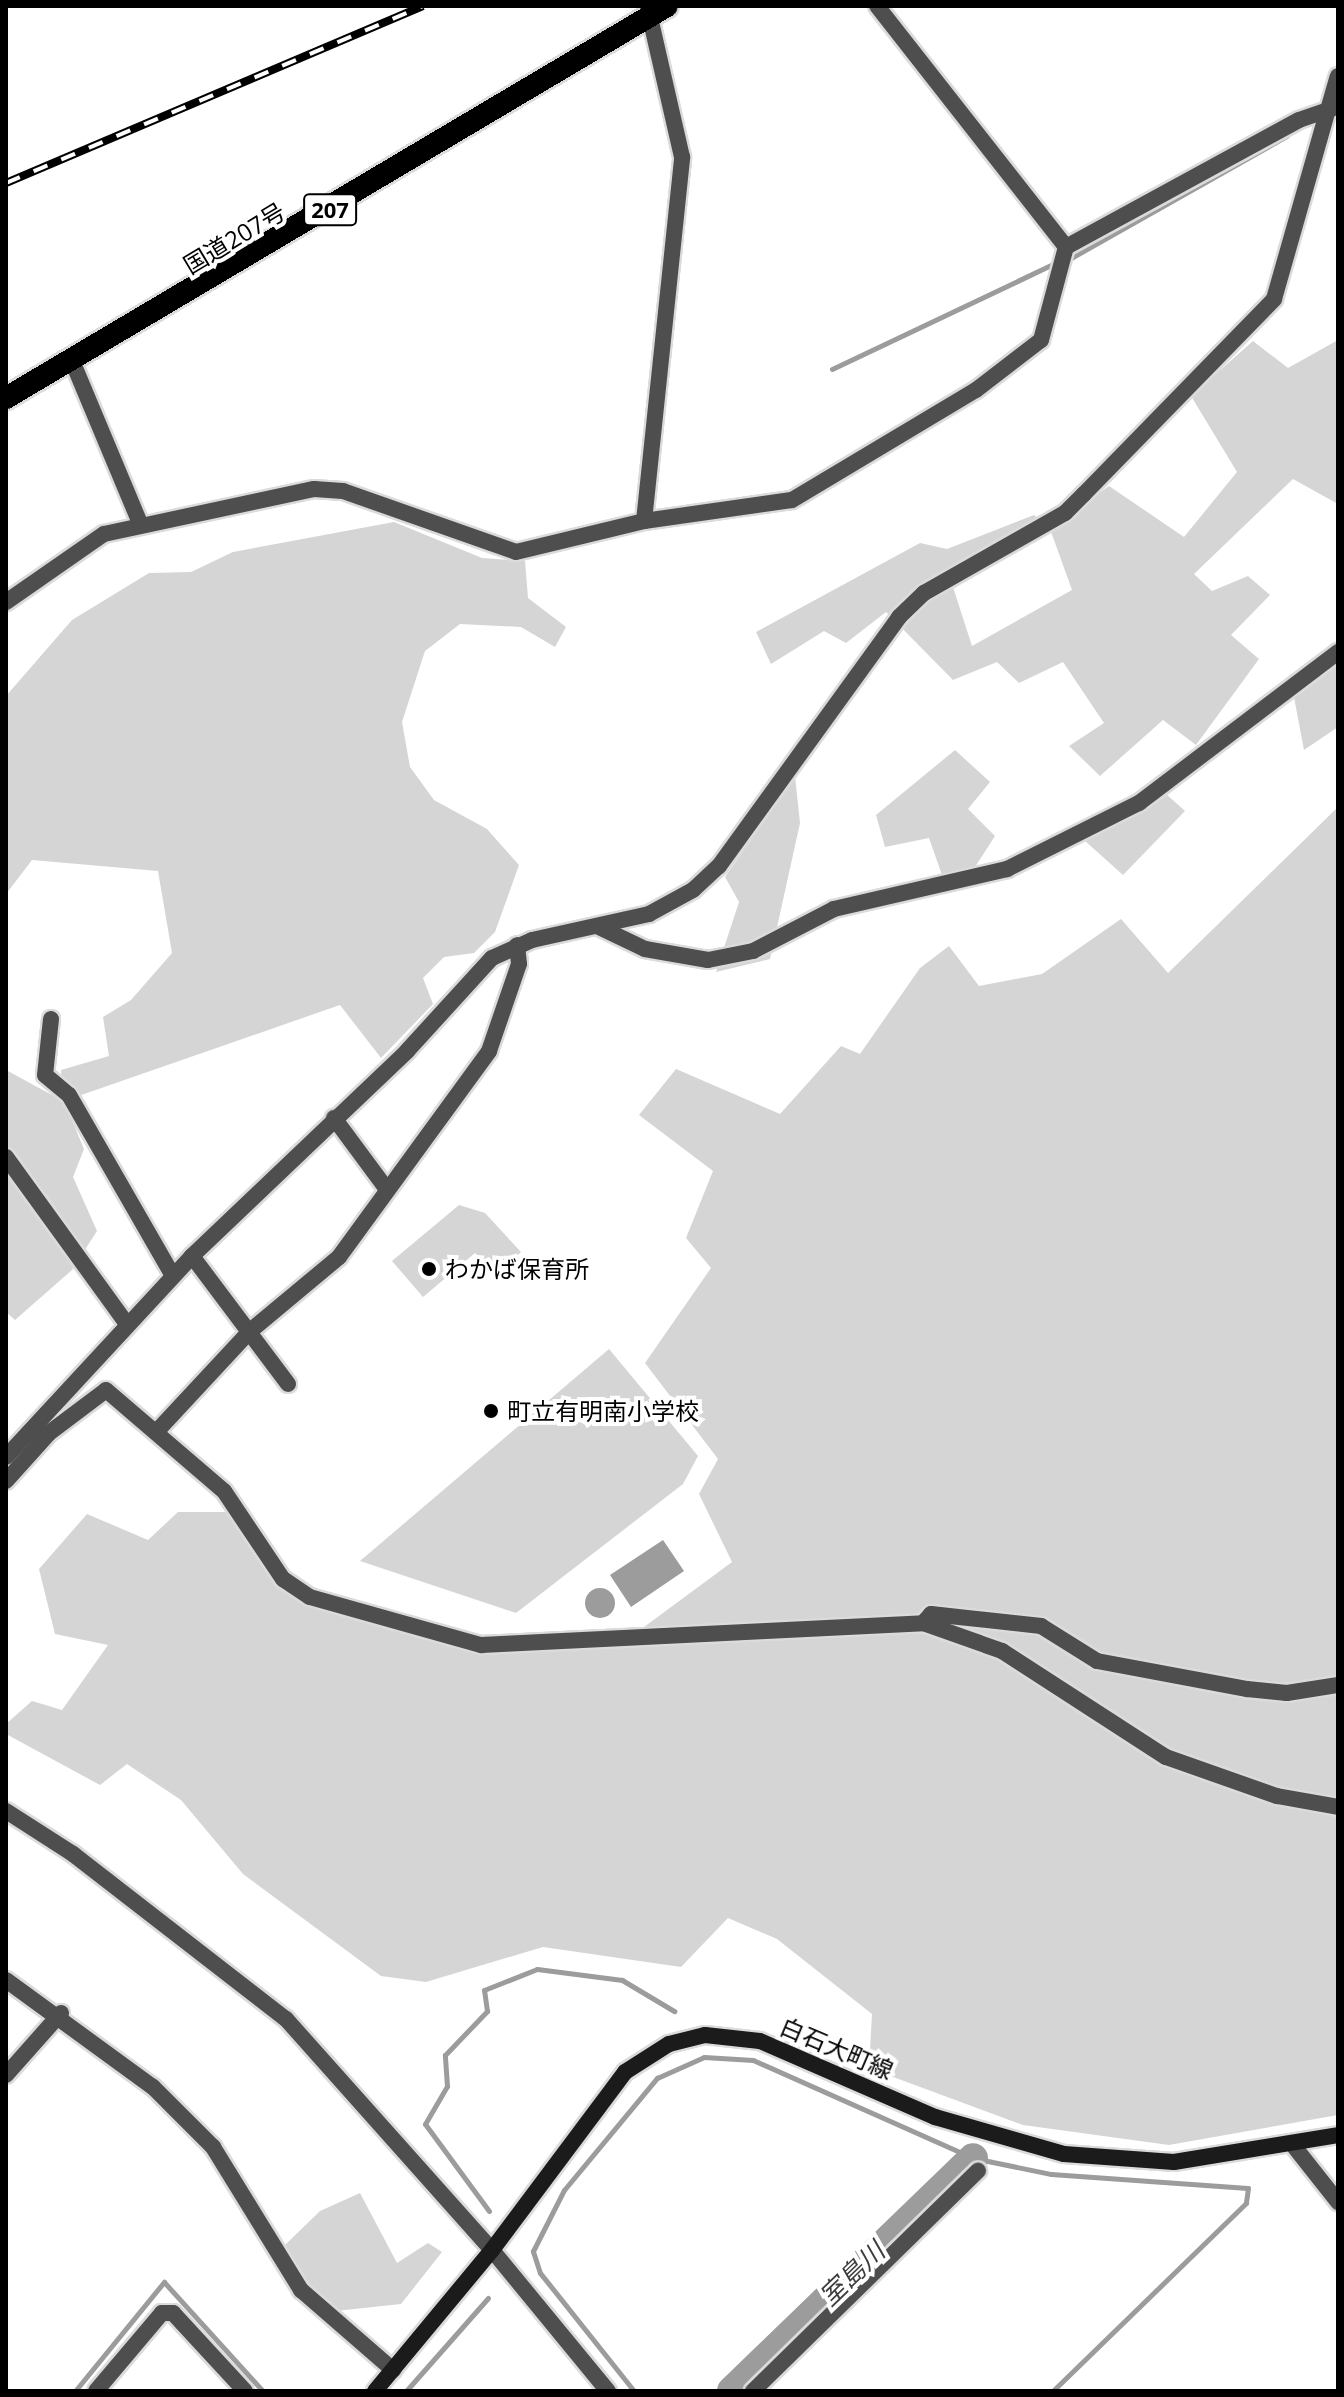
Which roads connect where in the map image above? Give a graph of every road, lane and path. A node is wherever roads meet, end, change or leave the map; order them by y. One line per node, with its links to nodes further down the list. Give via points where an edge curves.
1 (877, 6): 5 (street)
2 (659, 8): 6 (highway, 国道207号 / 207); 9 (street, via 682,157)
3 (1338, 76): 4 (street)
4 (1333, 108): 5 (street); 12 (street, via 1274,299 1065,513 924,593 899,617 711,874 649,914)
5 (1066, 247): 9 (street, via 1041,340 910,434 792,500)
6 (73, 363): 7 (highway, 国道207号 / 207); 8 (street)
7 (6, 398)
8 (139, 521): 9 (street, via 314,489 354,494 516,552); 10 (street, via 62,558)
9 (644, 521)
10 (6, 602)
11 (1338, 652): 12 (street, via 1139,803 1007,869 834,909 753,951 708,960 645,949)
12 (599, 927): 13 (street)
13 (517, 945): 15 (street, via 492,958); 17 (street, via 519,964 489,1051)
14 (51, 1019): 19 (street, via 45,1075 69,1095)
15 (334, 1118): 17 (street); 18 (street)
16 (6, 1157): 20 (street)
17 (385, 1187): 21 (street, via 339,1257)
18 (192, 1256): 19 (street); 21 (street)
19 (173, 1276): 20 (street)
20 (127, 1324): 24 (street)
21 (249, 1332): 22 (street); 23 (street)
22 (288, 1384)
23 (158, 1430): 25 (street, via 116,1395 93,1393); 26 (street, via 239,1508 283,1579 301,1591 481,1645)
24 (6, 1457)
25 (6, 1481)
26 (923, 1623): 27 (street, via 931,1614 1041,1626 1097,1661 1247,1689 1287,1693); 28 (street, via 1002,1651 1166,1757 1277,1796)
27 (1338, 1685)
28 (1338, 1807)
29 (6, 1811): 37 (street, via 73,1854 286,2019)
30 (6, 1980): 31 (street)
31 (61, 2013): 32 (street); 38 (street, via 153,2087 213,2147 282,2266)
32 (6, 2075)
33 (1338, 2135): 34 (main road, 白石大町線)
34 (1293, 2145): 36 (street); 37 (main road, 白石大町線, via 1174,2162 1064,2154 935,2117 760,2041 705,2035 669,2044 625,2072)
35 (978, 2171): 43 (street)
36 (1338, 2202)
37 (492, 2250): 38 (main road, 白石大町線); 42 (street)
38 (393, 2370): 41 (main road, 白石大町線)
39 (96, 2391): 40 (street, via 162,2313 173,2313)
40 (245, 2391)
41 (375, 2391)
42 (608, 2391)
43 (753, 2391)

